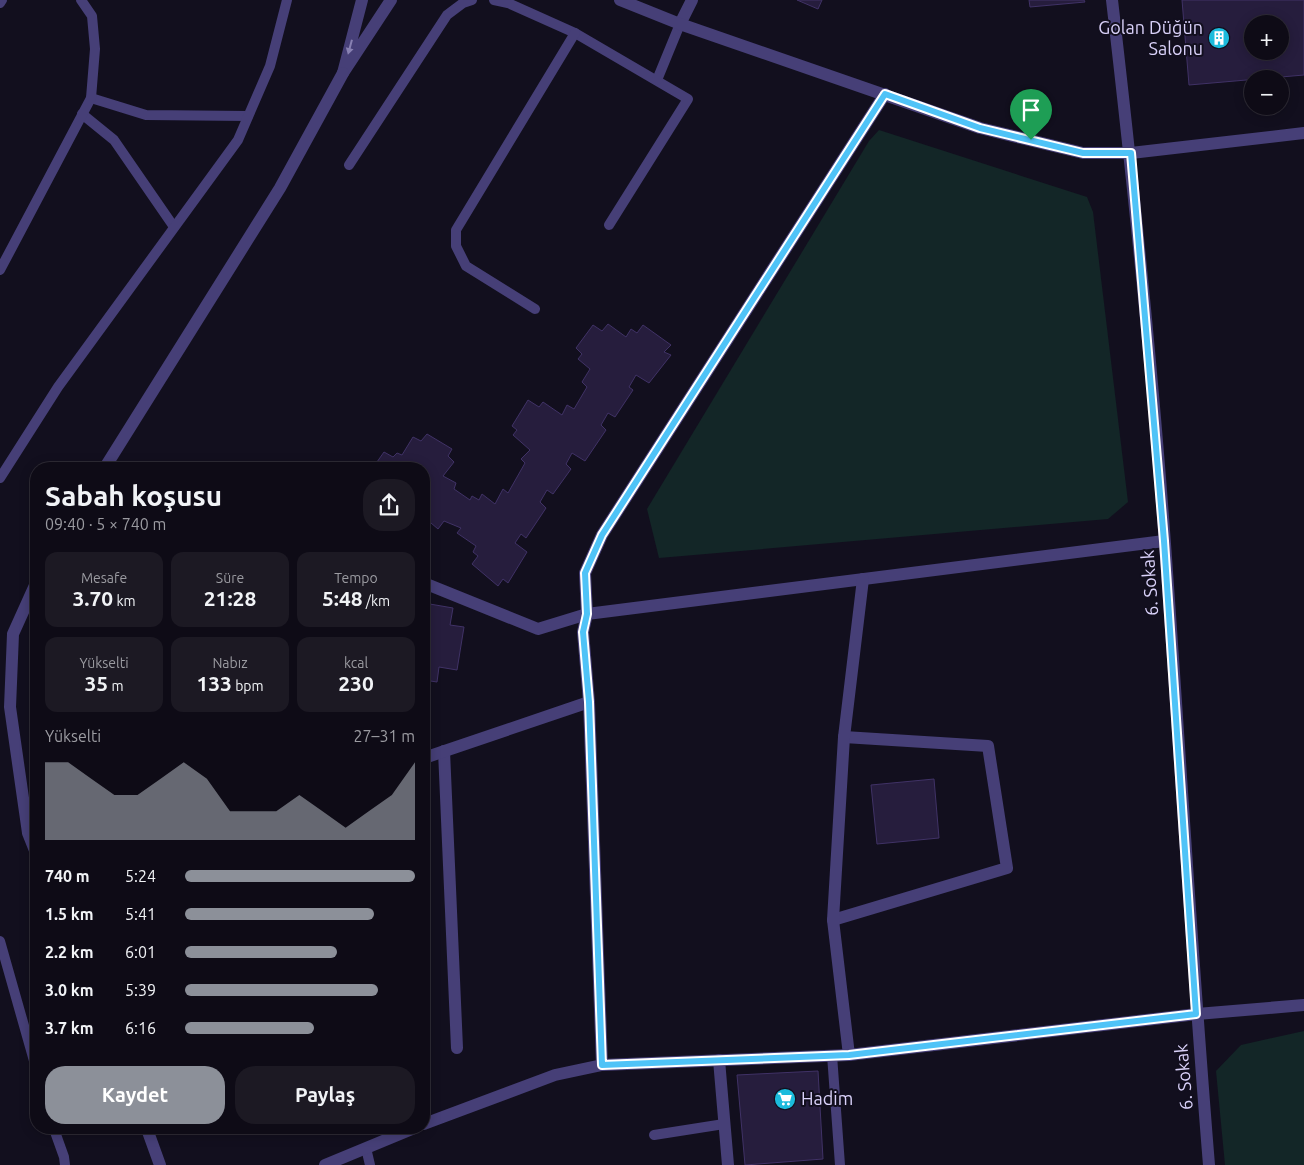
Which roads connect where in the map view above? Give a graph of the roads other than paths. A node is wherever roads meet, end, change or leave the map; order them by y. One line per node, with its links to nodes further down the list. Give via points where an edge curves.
1 (81, 0): 15 (lane, via 92,16 95,49)
2 (286, 0): 17 (lane, via 270,66)
3 (362, 0): 12 (street, one-way to 12)
4 (391, 0): 12 (street)
5 (472, 0): 20 (lane, via 447,16)
6 (494, 0): 11 (lane, via 508,3)
7 (620, 0): 10 (street)
8 (692, 0): 10 (street)
9 (1112, 0): 19 (street, 6. Sokak)
10 (680, 24): 13 (lane); 14 (street)
11 (575, 33): 13 (lane); 24 (lane, via 456,230 456,246 466,266)
12 (343, 73): 25 (street, via 280,188)
13 (657, 80): 21 (lane, via 688,99)
14 (885, 94): 19 (street, via 980,128 1083,153); 31 (street, via 602,535 585,573)
15 (90, 98): 16 (lane); 17 (lane, via 146,115)
16 (82, 114): 22 (lane, via 114,140); 23 (lane)
17 (248, 116): 22 (lane, via 238,140)
18 (1304, 133): 19 (street)
19 (1131, 153): 27 (street, 6. Sokak)
20 (349, 166)
21 (609, 225)
22 (174, 227): 26 (lane, via 58,387)
23 (0, 270)
24 (535, 309)
25 (108, 462)
26 (0, 478)
27 (1164, 541): 28 (street); 40 (street, 6. Sokak)
28 (863, 579): 31 (street); 33 (street)
29 (430, 585): 31 (street, via 538,629)
30 (30, 596): 36 (street, via 13,634 10,708)
31 (587, 614): 32 (street, via 583,632)
32 (589, 702): 34 (street); 46 (street)
33 (844, 737): 37 (street); 37 (street, via 988,746 1007,868)
34 (444, 751): 35 (street); 42 (street)
35 (430, 756)
36 (30, 838)
37 (833, 920): 44 (street)
38 (0, 942): 41 (lane)
39 (1304, 1005): 40 (street)
40 (1196, 1014): 44 (street); 60 (street, 6. Sokak)
41 (30, 1047)
42 (457, 1048)
43 (832, 1055): 44 (street); 45 (street); 59 (lane)
44 (849, 1055)
45 (718, 1060): 46 (street); 48 (street)
46 (602, 1065): 47 (street, via 555,1075)
47 (430, 1122)
48 (724, 1124): 52 (lane); 58 (street)
49 (56, 1134): 54 (lane)
50 (149, 1134): 55 (street)
51 (400, 1134): 53 (street)
52 (654, 1134)
53 (366, 1148): 56 (street); 57 (lane)
54 (65, 1165)
55 (160, 1165)
56 (325, 1165)
57 (370, 1165)
58 (728, 1165)
59 (840, 1165)
60 (1210, 1165)

